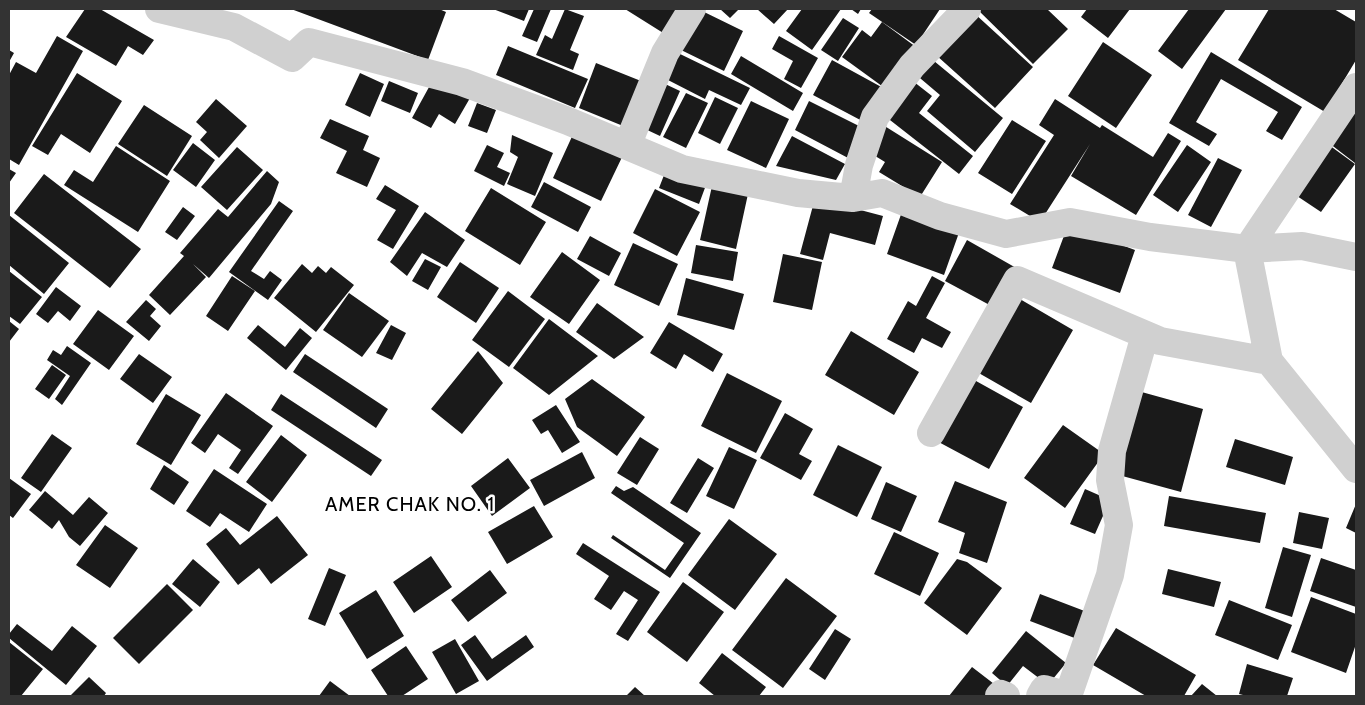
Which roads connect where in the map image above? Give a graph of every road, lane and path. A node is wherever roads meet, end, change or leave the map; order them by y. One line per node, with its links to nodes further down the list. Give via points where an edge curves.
1 (159, 9): 4 (street)
2 (692, 9): 6 (street, via 665,53)
3 (967, 9): 7 (street, via 912,66 875,118 859,165)
4 (236, 18): 6 (street, via 292,58 310,42 462,82)
5 (1356, 87): 8 (street)
6 (627, 146): 7 (street, via 682,169 798,193)
7 (853, 198): 8 (street, via 882,193 940,216 1006,234 1070,222 1150,237)
8 (1247, 249): 9 (street, via 1302,246); 11 (street)
9 (1356, 256)
10 (1145, 335): 11 (street, via 1160,341); 12 (street, via 1017,280); 16 (street, via 1112,451 1110,480 1119,525 1110,575 1068,696 1044,690)
11 (1269, 361): 13 (street)
12 (931, 433)
13 (1356, 469)
14 (999, 696): 15 (street)
15 (1006, 696)
16 (1040, 696)

